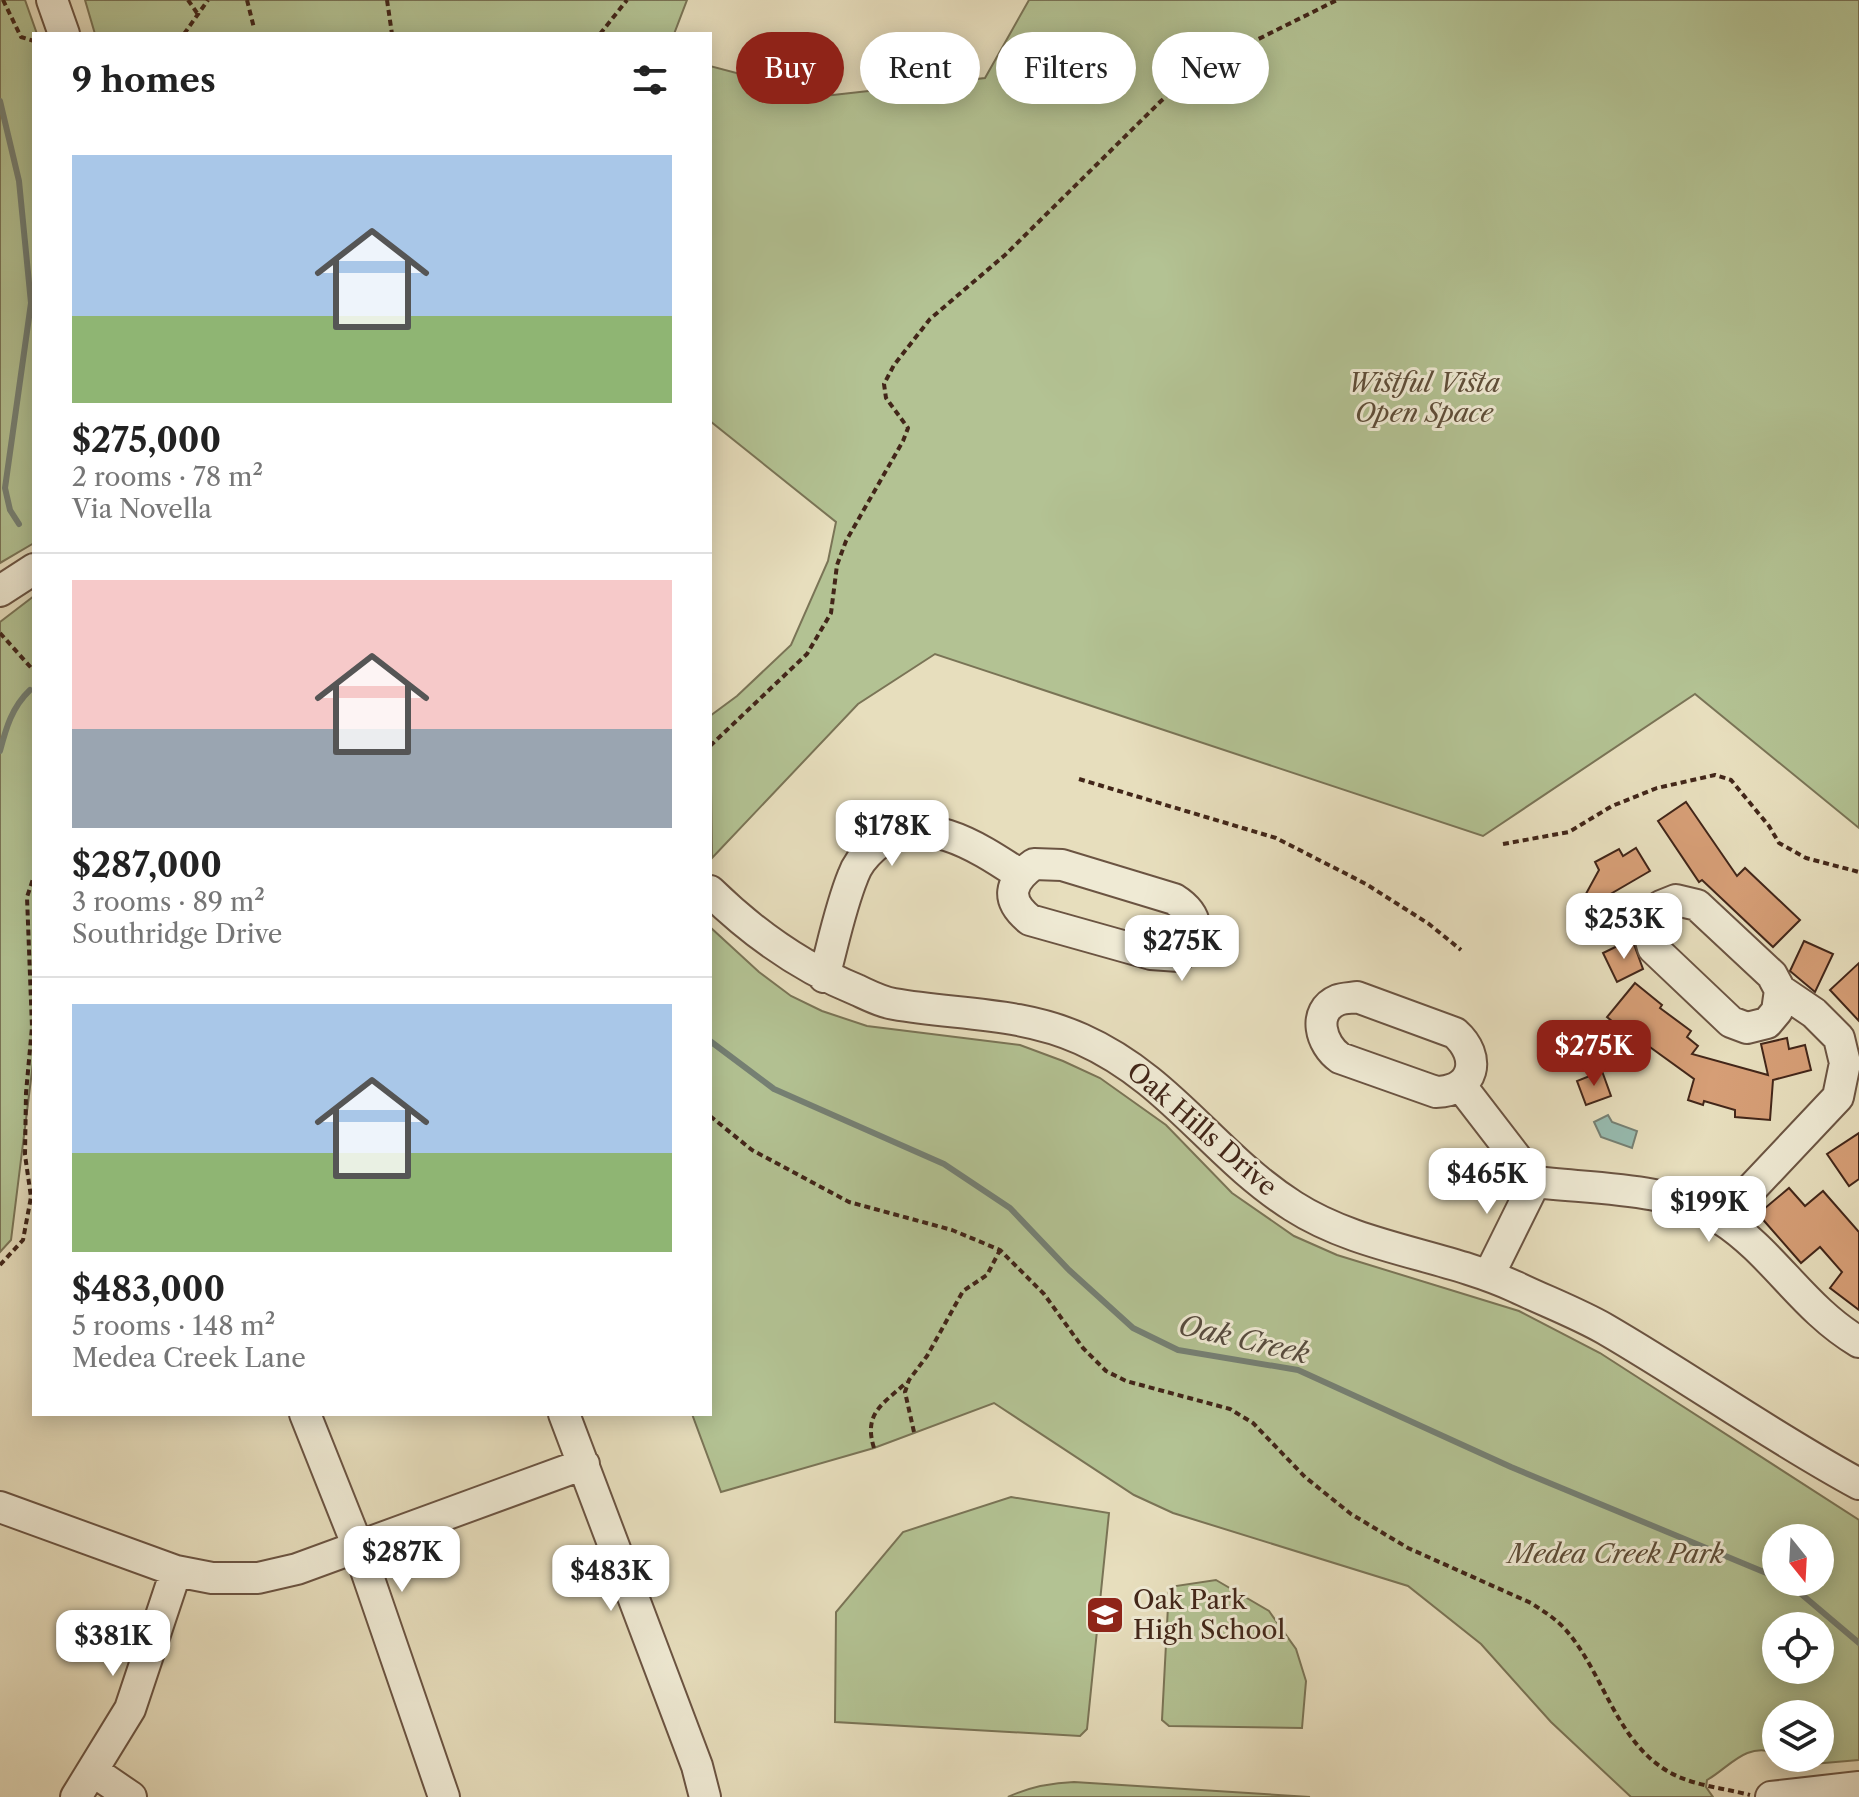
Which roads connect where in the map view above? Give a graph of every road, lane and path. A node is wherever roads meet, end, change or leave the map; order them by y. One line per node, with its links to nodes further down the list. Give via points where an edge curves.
1 (3, 0): 15 (path, via 21,37)
2 (52, 0): 11 (street)
3 (188, 0): 9 (path)
4 (208, 0): 9 (path)
5 (247, 0): 10 (path)
6 (387, 0): 13 (path)
7 (627, 0): 14 (path)
8 (1337, 0): 20 (path, via 1198,69 1005,255 930,319 884,384 886,398 908,428 846,541 831,613 807,654)
9 (197, 13): 12 (path)
10 (254, 28)
11 (63, 32)
12 (185, 32)
13 (392, 32)
14 (602, 32)
15 (32, 40)
16 (32, 570): 17 (street)
17 (0, 591)
18 (0, 633): 19 (path)
19 (32, 669)
20 (712, 744)
21 (1079, 779): 27 (path, via 1276,838 1366,884)
22 (1503, 844): 23 (path, via 1569,832 1612,806 1657,788 1715,775 1731,780 1779,843 1806,858)
23 (1859, 872)
24 (1019, 874): 24 (street, via 1014,900 1030,920 1151,954 1179,956 1193,939 1192,915 1174,899 1062,865 1034,864); 28 (street, via 983,850 938,832 912,830 884,839 863,856 853,875)
25 (32, 882): 30 (path, via 27,897)
26 (712, 893): 28 (street, Oak Hills Drive, via 745,925)
27 (1461, 950)
28 (824, 977): 40 (street, Oak Hills Drive, via 890,1004 1009,1017 1080,1038 1147,1077 1246,1173 1295,1208 1355,1235)
29 (1780, 990): 29 (street, via 1772,975 1697,905 1676,900 1654,914 1648,930 1653,948 1731,1022 1747,1028 1767,1023 1777,1011); 32 (street, via 1839,1038)
30 (32, 1027)
31 (32, 1027): 39 (path, via 25,1155 31,1197 23,1240)
32 (1852, 1063): 34 (street)
33 (1461, 1086): 33 (street, via 1471,1072 1472,1056 1455,1033 1357,997 1338,1000 1323,1016 1323,1042 1340,1058 1436,1092); 36 (street)
34 (1848, 1103): 37 (street)
35 (712, 1118): 38 (path, via 752,1150 849,1202 952,1230)
36 (1535, 1182): 37 (street, via 1664,1197); 40 (street)
37 (1722, 1220): 41 (street, via 1812,1307)
38 (1000, 1250): 42 (path, via 987,1275 963,1291); 58 (path, via 1044,1294 1106,1371 1230,1409 1253,1423 1305,1477 1351,1514 1408,1548 1549,1614 1578,1646 1631,1739 1647,1756 1679,1777)
39 (0, 1265)
40 (1489, 1275): 48 (street, Oak Hills Drive, via 1603,1328)
41 (1859, 1342)
42 (909, 1380): 45 (path, via 905,1392); 46 (path, via 870,1422)
43 (306, 1416): 50 (street)
44 (565, 1416): 47 (street)
45 (914, 1432)
46 (874, 1448)
47 (584, 1464): 50 (street); 57 (street)
48 (1859, 1484)
49 (0, 1507): 51 (street)
50 (358, 1547): 51 (street, via 258,1578); 56 (street)
51 (176, 1571): 52 (street, via 130,1709)
52 (93, 1771): 54 (street); 55 (street)
53 (1859, 1787): 59 (street)
54 (76, 1797)
55 (131, 1797)
56 (444, 1797)
57 (705, 1797)
58 (1757, 1797)
59 (1771, 1797)

